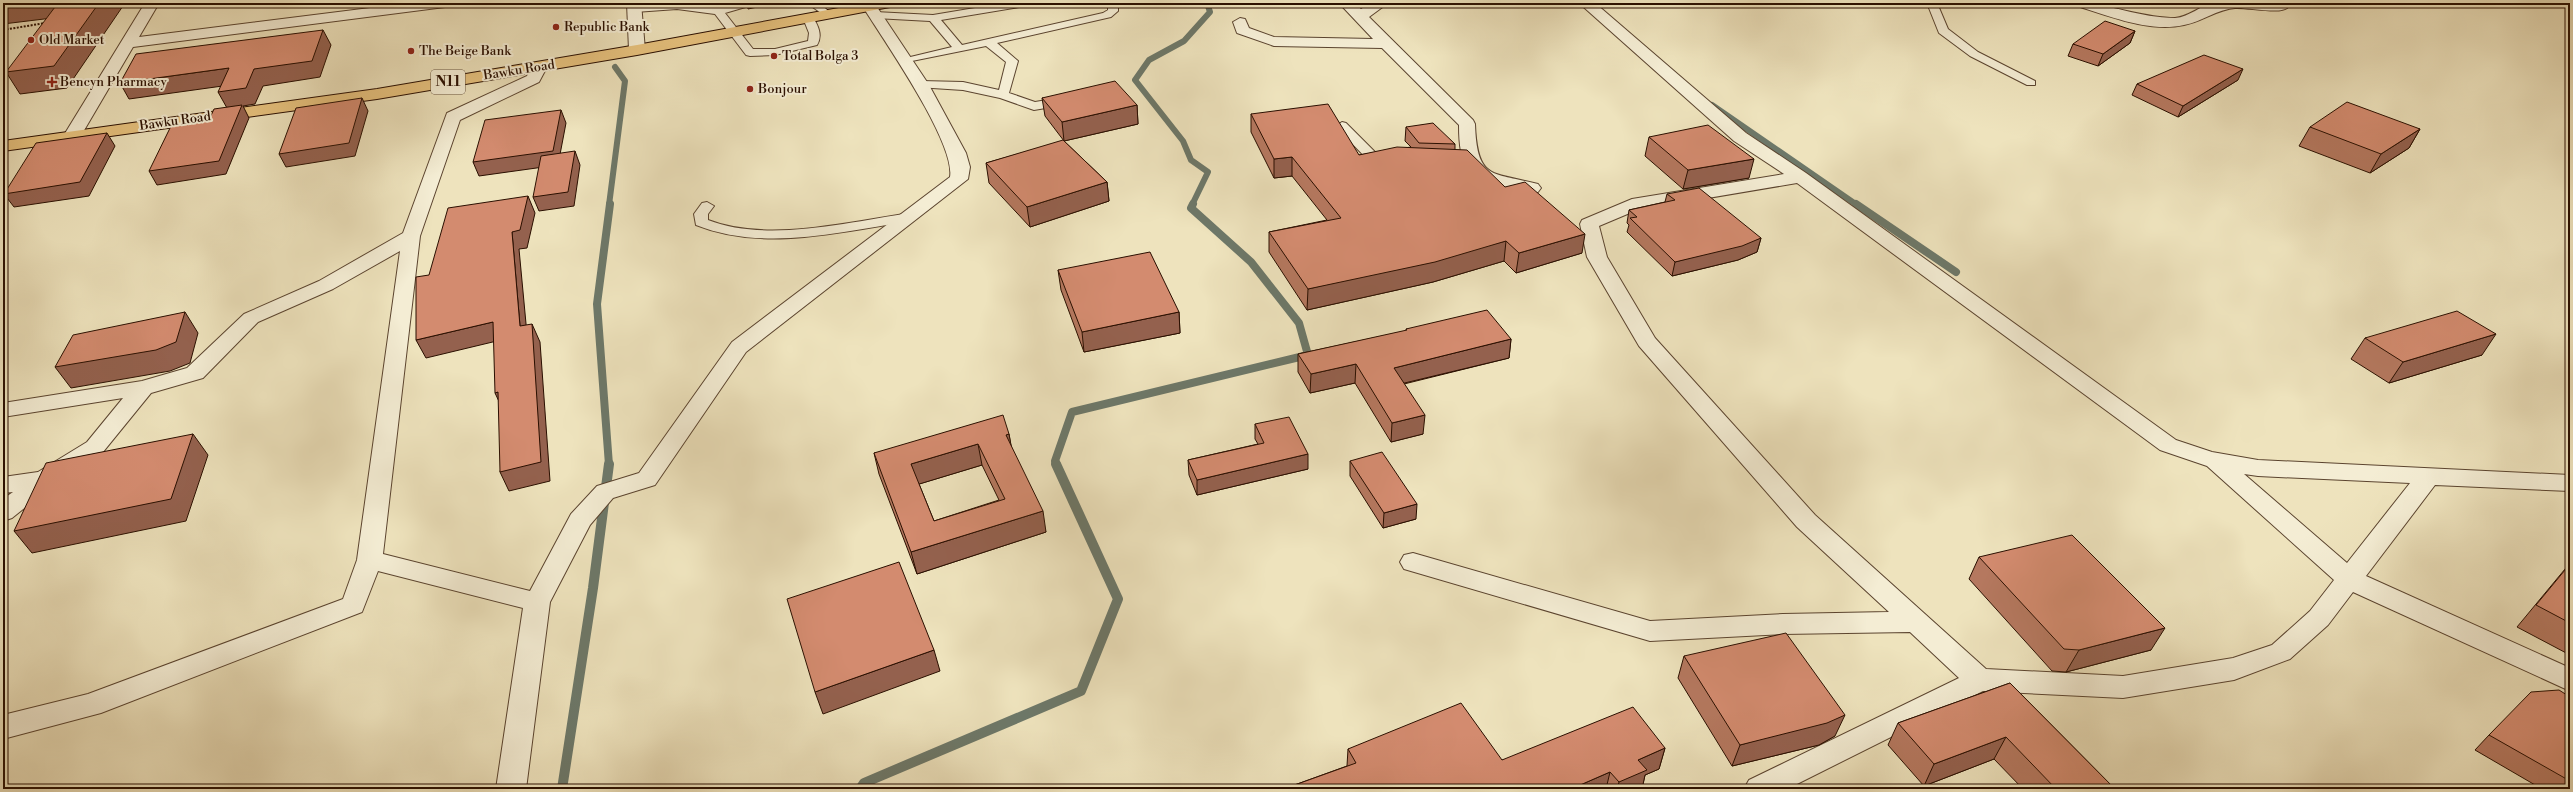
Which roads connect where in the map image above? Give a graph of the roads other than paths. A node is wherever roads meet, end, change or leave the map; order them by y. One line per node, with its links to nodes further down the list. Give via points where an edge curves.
1 (152, 3): 22 (street)
2 (445, 3): 22 (street)
3 (890, 3): 16 (highway, Bawku Road / N11)
4 (1025, 3): 18 (lane)
5 (1113, 3): 21 (lane, via 1113,10 1107,15)
6 (1346, 3): 17 (street)
7 (1381, 3): 17 (street)
8 (1586, 3): 36 (street, via 1740,137)
9 (1932, 3): 28 (lane, via 1943,31 1974,54)
10 (2082, 3): 13 (street, via 2155,21 2176,22 2192,20 2223,5)
11 (745, 4): 14 (lane)
12 (635, 6): 14 (lane, via 677,6); 25 (street)
13 (2281, 7)
14 (718, 10): 20 (lane)
15 (810, 11): 16 (highway, Bawku Road / N11, via 828,15); 20 (highway, Bawku Road / N11); 20 (lane, via 815,39 813,43 801,48 750,53)
16 (873, 11): 18 (lane); 26 (street)
17 (1360, 16): 23 (street)
18 (933, 18): 24 (lane)
19 (1240, 22): 23 (street, via 1242,30 1248,34 1286,44 1325,41)
20 (735, 32): 25 (highway, Bawku Road / N11)
21 (987, 42): 24 (lane); 30 (lane, via 1012,60)
22 (128, 43): 33 (street)
23 (1388, 43): 37 (street, via 1467,124 1464,164 1492,180)
24 (959, 48): 26 (lane)
25 (637, 50): 27 (highway, Bawku Road / N11)
26 (906, 61): 29 (street)
27 (539, 67): 33 (highway, Bawku Road / N11, via 377,94); 40 (street, via 533,79 453,118)
28 (2031, 83)
29 (922, 85): 30 (lane, via 963,86); 39 (street, via 957,153 961,167 959,180)
30 (1003, 95): 31 (lane, via 1034,106)
31 (1075, 99)
32 (1342, 126): 35 (lane, via 1376,160)
33 (73, 135): 34 (highway, Bawku Road / N11)
34 (3, 146)
35 (1403, 162)
36 (1800, 177): 43 (street, via 2132,421 2168,445); 53 (street, via 1632,205 1589,224 1597,257 1646,341 1806,521)
37 (1532, 188)
38 (707, 206): 39 (lane, via 701,214 700,222 712,229 730,232 803,232)
39 (910, 217): 52 (street, via 739,347 647,479 605,492 580,520)
40 (411, 236): 41 (street, via 326,285 251,318 195,374); 49 (street)
41 (143, 388): 42 (street); 45 (street, via 95,447)
42 (3, 410)
43 (2216, 462): 44 (street, via 2258,468); 51 (street)
44 (2430, 476): 46 (street); 51 (street)
45 (45, 479): 47 (street); 48 (street)
46 (2570, 483)
47 (3, 485)
48 (3, 512)
49 (370, 560): 52 (street); 56 (street, via 353,605 91,705)
50 (1413, 562): 53 (street, via 1650,631 1783,624)
51 (2349, 579): 54 (street, via 2319,618 2281,652 2234,669 2123,687); 55 (street)
52 (537, 602): 57 (street)
53 (1914, 622): 54 (street)
54 (1980, 680): 58 (street)
55 (2570, 680)
56 (3, 727)
57 (511, 789)
58 (1759, 789)

